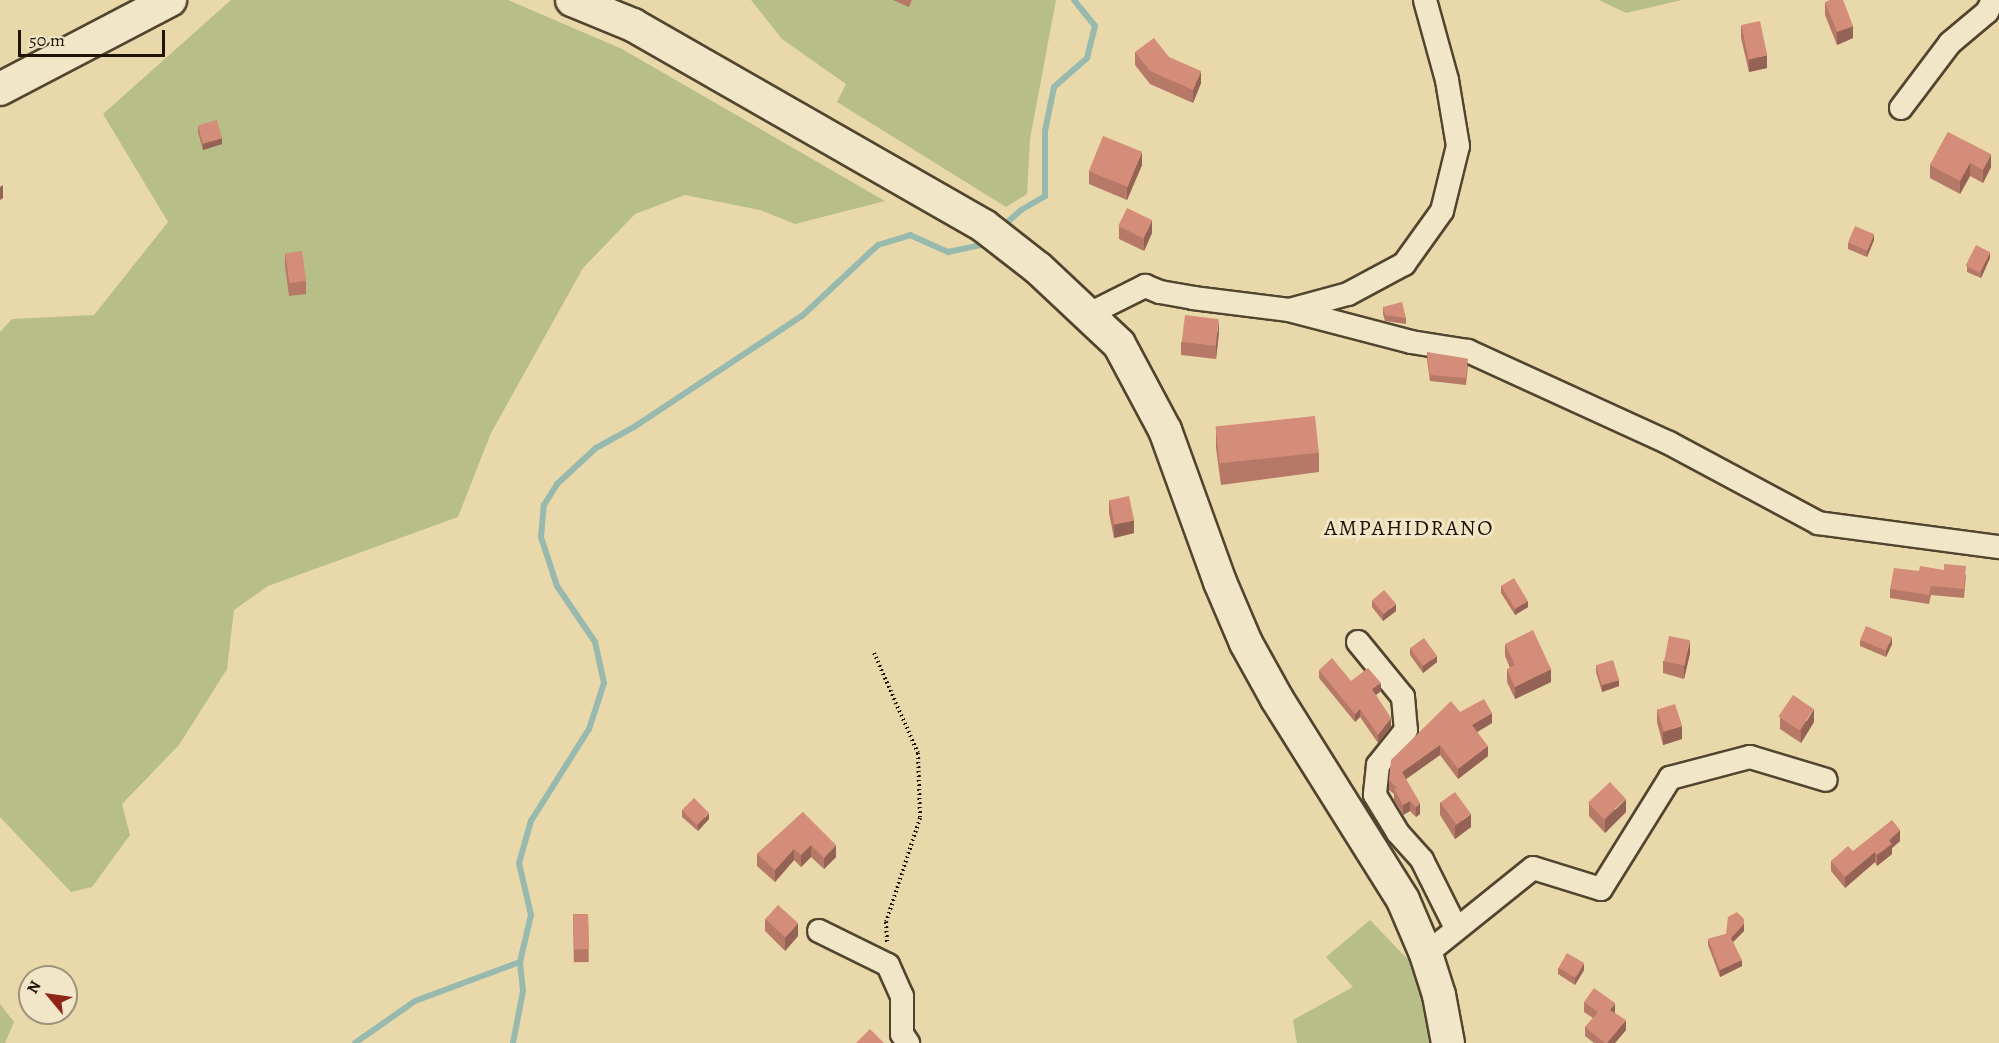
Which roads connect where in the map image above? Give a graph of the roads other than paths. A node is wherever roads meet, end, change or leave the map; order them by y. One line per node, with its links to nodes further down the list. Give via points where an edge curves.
1 (170, 0): 5 (street)
2 (572, 0): 8 (street, via 633,25 995,235)
3 (1425, 0): 7 (street, via 1447,80 1458,146 1442,212 1404,264 1348,294)
4 (1993, 0): 6 (street, via 1987,12 1950,43)
5 (0, 89)
6 (1901, 108)
7 (1289, 310): 8 (street, via 1193,298 1145,286); 9 (street, via 1411,342 1468,351 1669,443 1818,523)
8 (1089, 314): 14 (street, via 1119,344 1148,395 1246,643 1403,900)
9 (1999, 547)
10 (1358, 642): 12 (street, via 1403,697 1406,730 1378,765 1375,795 1398,833 1422,860)
11 (1826, 780): 12 (street, via 1750,757 1670,778 1600,889 1533,867)
12 (1456, 928): 14 (street)
13 (819, 931): 15 (street, via 888,965 902,996 902,1034)
14 (1426, 954): 16 (street)
15 (908, 1043)
16 (1448, 1043)

